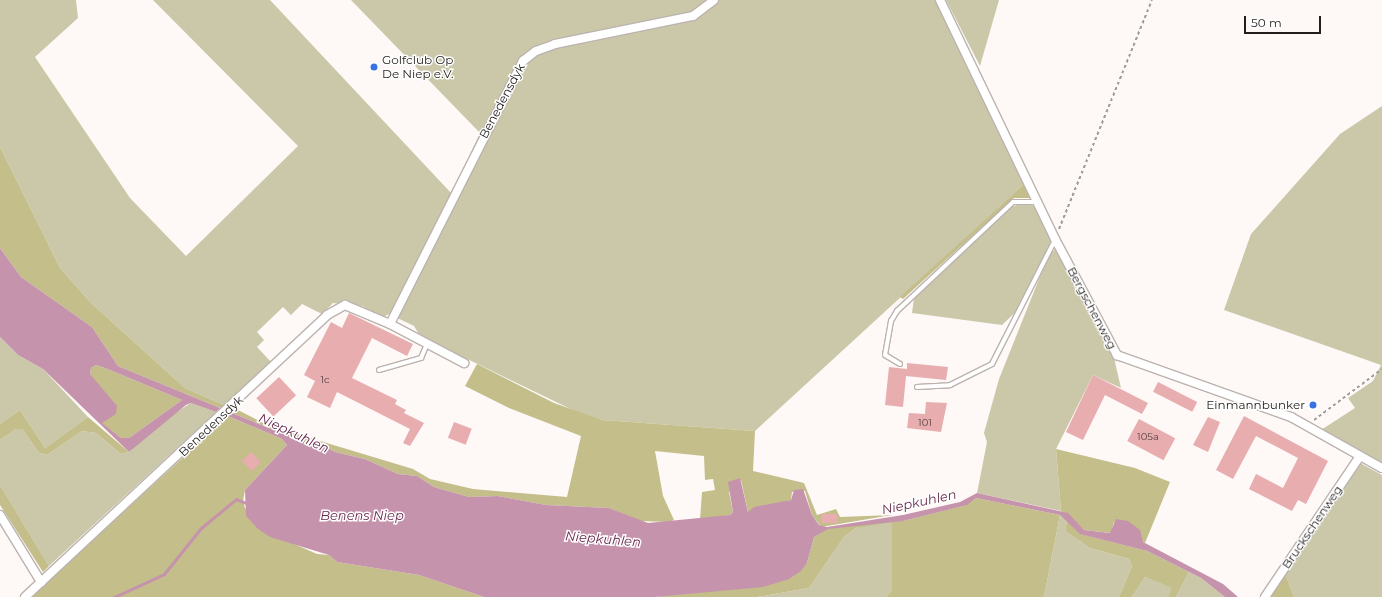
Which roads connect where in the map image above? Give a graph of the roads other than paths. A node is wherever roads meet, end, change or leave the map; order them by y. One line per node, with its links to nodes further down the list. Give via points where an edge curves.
1 (714, 0): 5 (street, Benedensdyk, via 693,16 555,44 536,51 523,61)
2 (940, 0): 3 (street, Bergschenweg)
3 (1038, 202): 4 (street, Bergschenweg); 8 (lane, via 1013,202 897,311 891,321 885,355)
4 (1055, 239): 10 (lane, via 992,364 950,385); 11 (street, Bergschenweg, via 1117,355 1291,417)
5 (390, 324): 6 (street, Benedensdyk); 14 (street, Benedensdyk, via 345,305 328,315)
6 (427, 344): 7 (street, Benedensdyk); 9 (lane, via 421,358)
7 (464, 363)
8 (900, 364)
9 (379, 370)
10 (917, 387)
11 (1360, 456): 12 (street, Bergschenweg); 16 (street, Bruckschenweg)
12 (1382, 468)
13 (0, 515): 14 (street)
14 (41, 582): 15 (street, Benedensdyk)
15 (25, 597)
16 (1265, 597)

